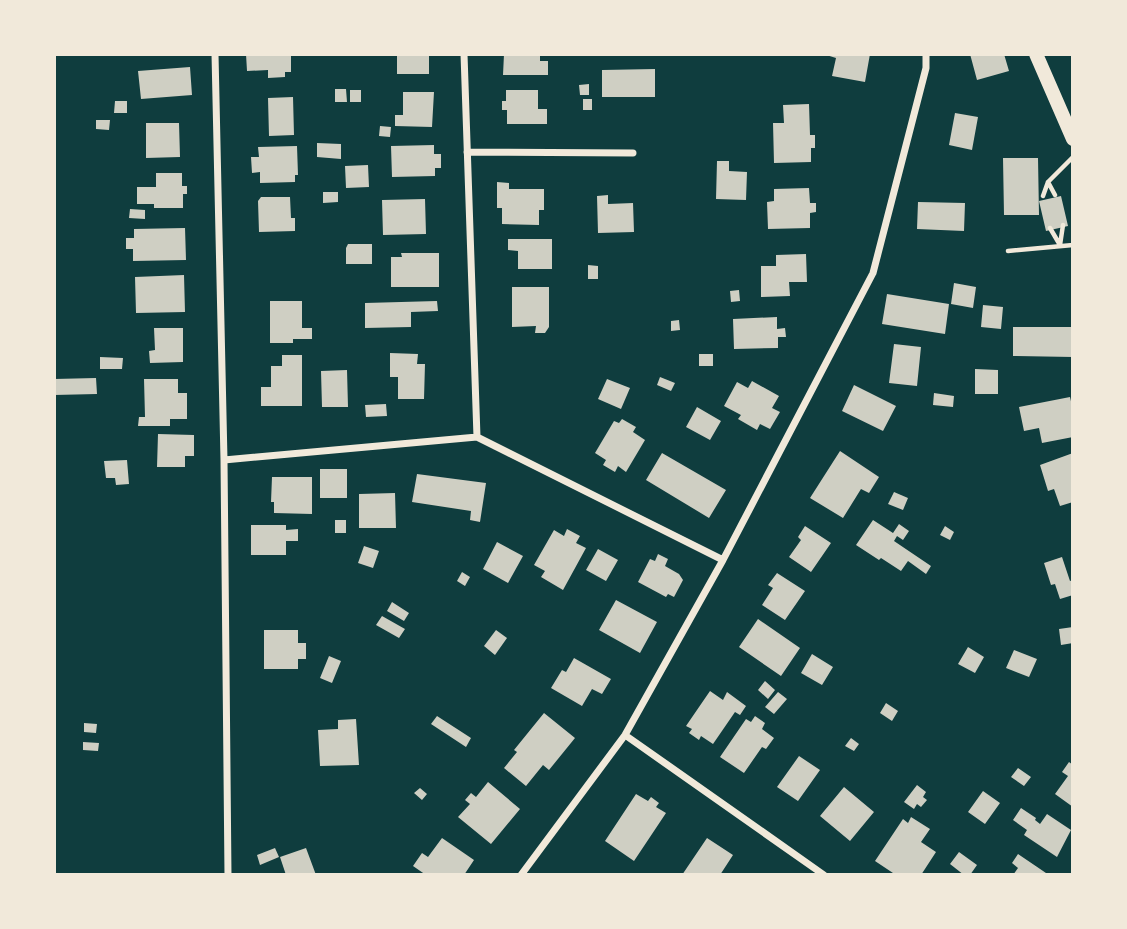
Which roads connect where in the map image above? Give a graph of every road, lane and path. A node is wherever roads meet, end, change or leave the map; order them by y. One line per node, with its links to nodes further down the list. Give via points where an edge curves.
1 (215, 54): 18 (street)
2 (464, 54): 6 (street)
3 (926, 54): 19 (street, via 873,273)
4 (1036, 54): 5 (main road)
5 (1073, 139)
6 (467, 152): 7 (street); 17 (street)
7 (633, 153)
8 (1073, 157): 9 (lane)
9 (1048, 182): 10 (lane); 11 (lane)
10 (1055, 195)
11 (1043, 196)
12 (1063, 225): 15 (lane)
13 (1050, 228): 15 (lane)
14 (1073, 245): 15 (lane)
15 (1060, 246): 16 (lane)
16 (1008, 251)
17 (477, 437): 18 (street); 19 (street)
18 (224, 460): 21 (street)
19 (723, 560): 20 (street)
20 (625, 735): 22 (street); 23 (street)
21 (228, 875)
22 (521, 875)
23 (824, 875)

